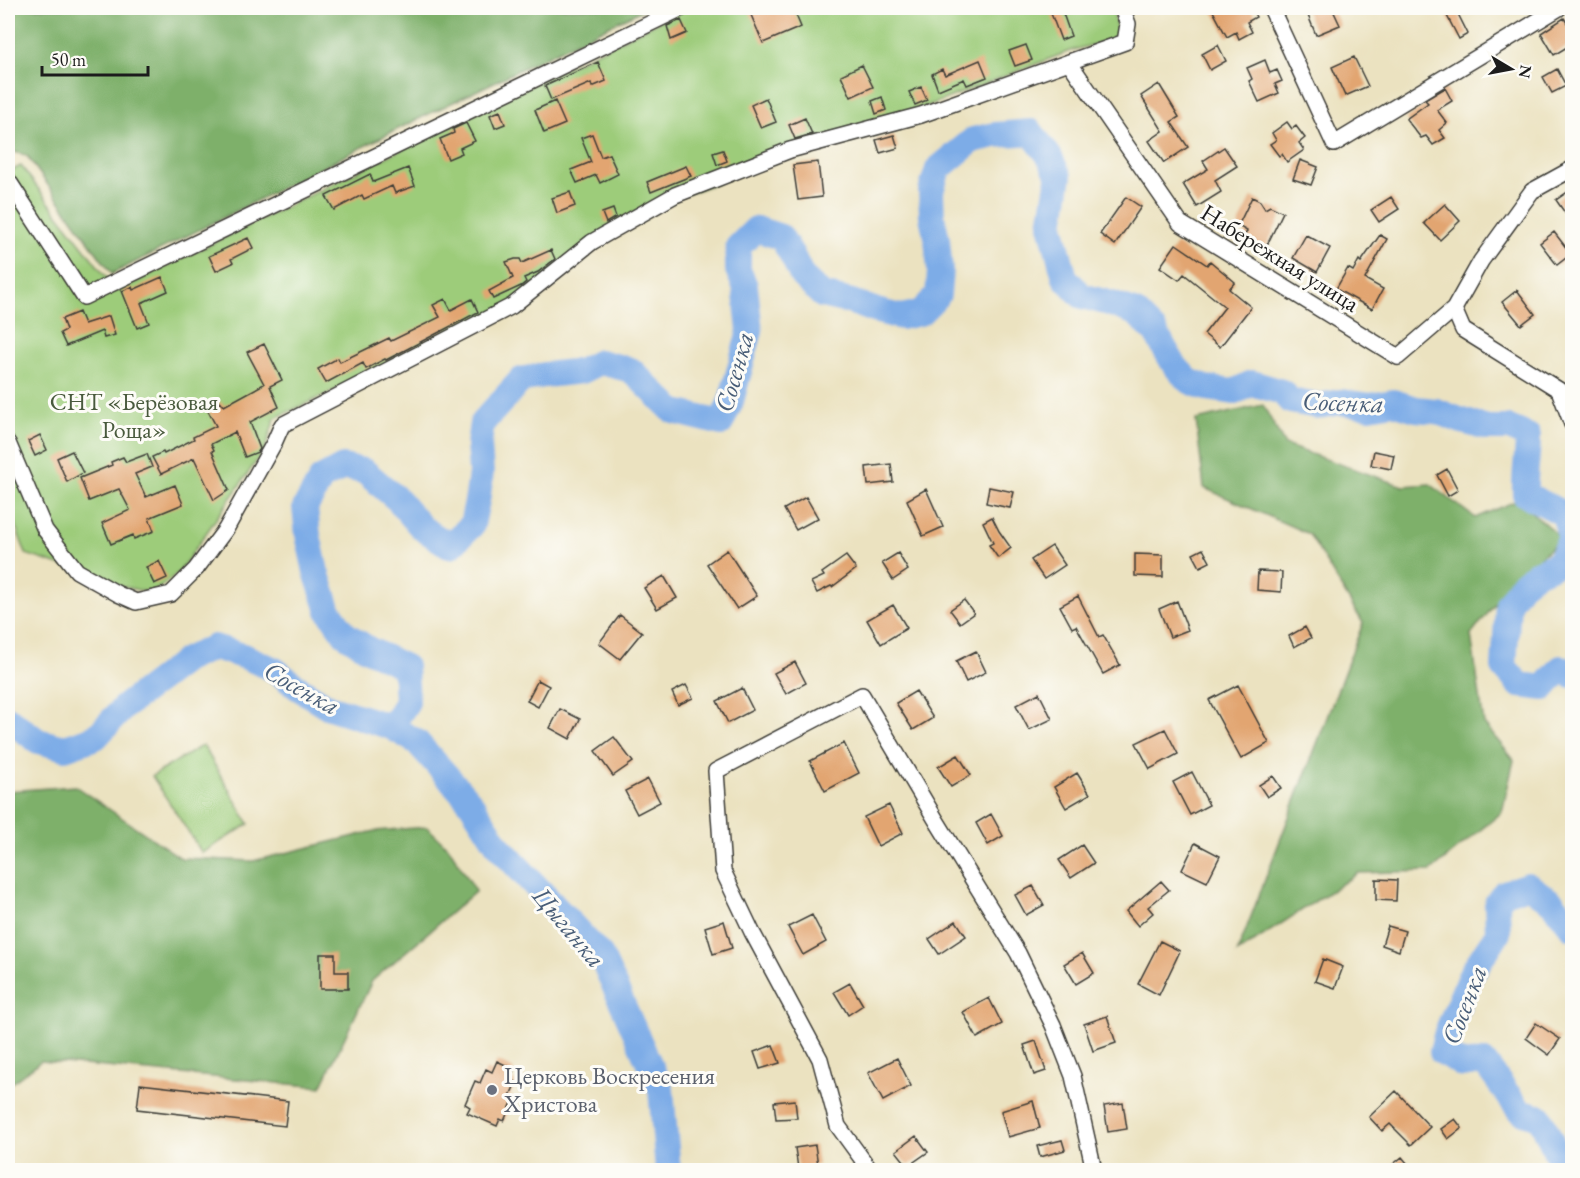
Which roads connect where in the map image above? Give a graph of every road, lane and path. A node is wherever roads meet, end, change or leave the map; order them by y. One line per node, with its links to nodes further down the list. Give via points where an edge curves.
1 (681, 8): 7 (street, via 84,297)
2 (1122, 8): 5 (street, via 1128,24 1125,42)
3 (1271, 8): 4 (street, via 1335,144)
4 (1559, 8)
5 (1069, 63): 8 (street, Набережная улица, via 1180,223 1398,357); 10 (street, via 921,115 790,150 675,195 592,242 512,306 282,425 226,529 171,594 136,602 77,571 45,530)
6 (1572, 169): 8 (street, via 1532,191 1480,261)
7 (8, 180)
8 (1454, 309): 9 (street, via 1463,330 1559,390)
9 (1572, 424)
10 (8, 444)
11 (870, 1170): 12 (street, via 838,1126 820,1059 723,871 716,771 862,695 1028,973 1073,1076)
12 (1094, 1170)

